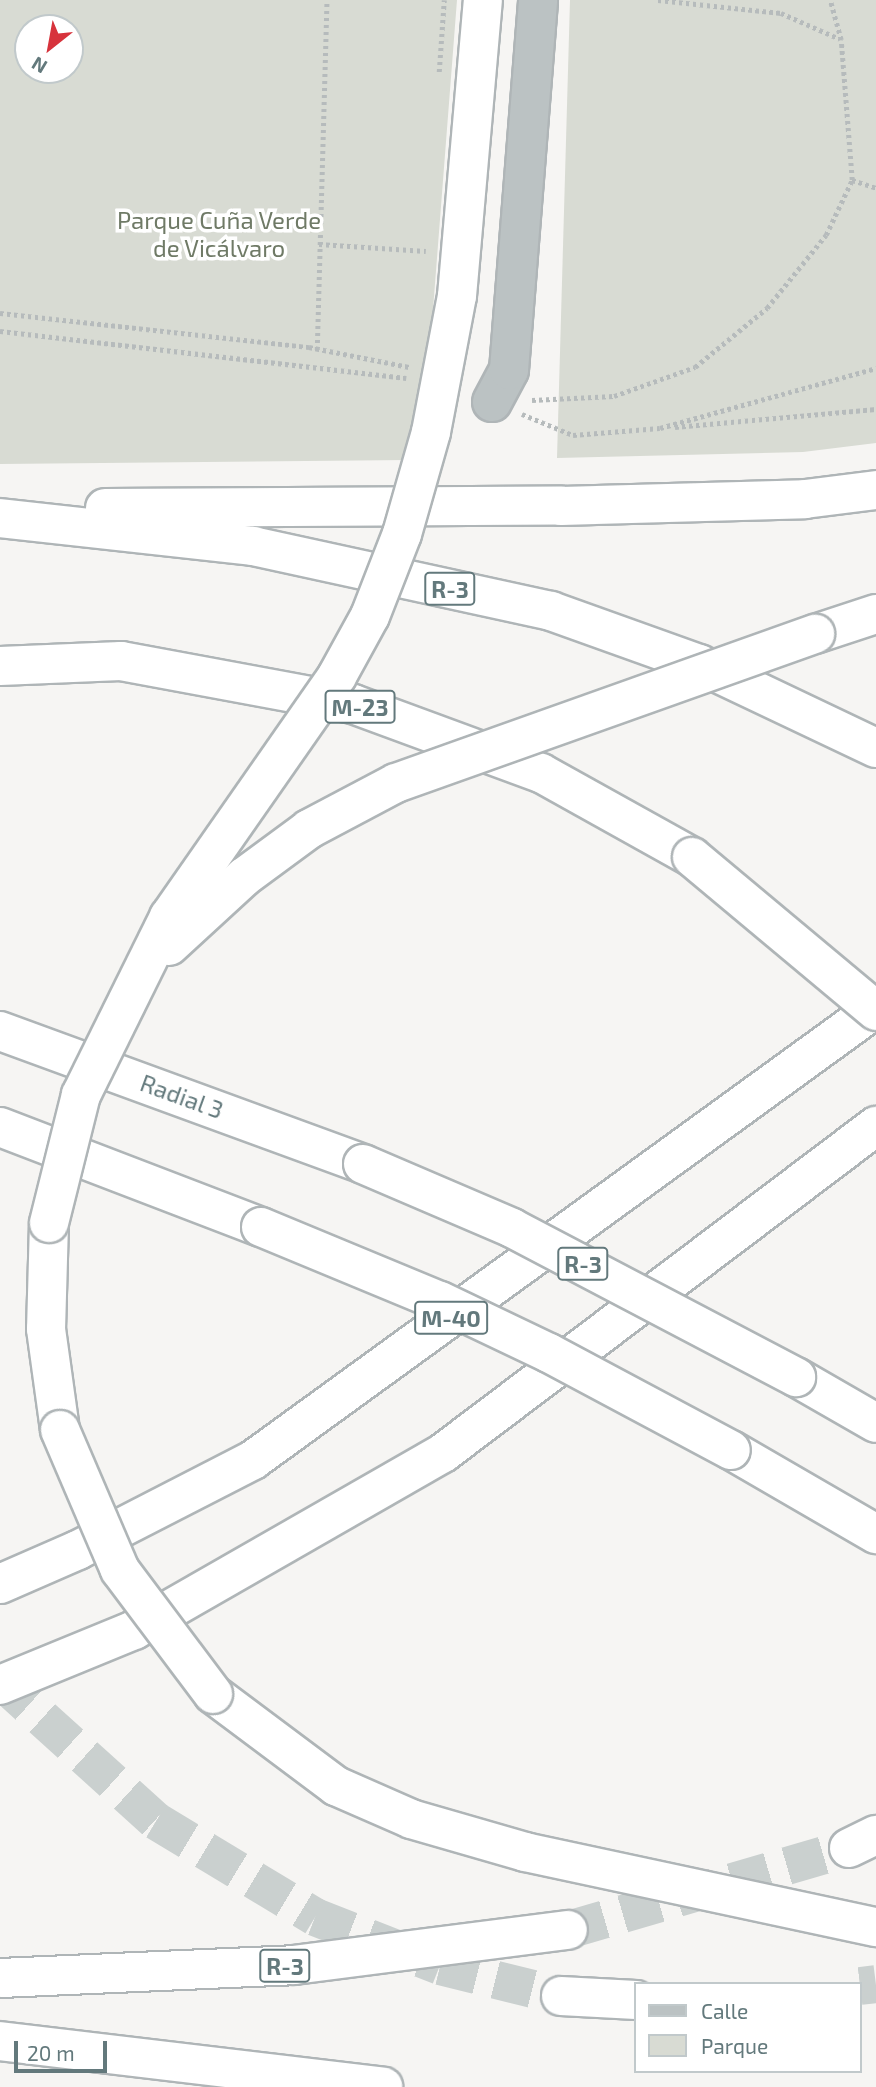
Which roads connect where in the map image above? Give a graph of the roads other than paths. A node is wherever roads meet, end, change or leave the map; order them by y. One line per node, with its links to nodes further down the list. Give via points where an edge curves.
1 (483, 0): 9 (highway, bridge, via 457,296 431,432 401,534 370,616 337,676 169,917)
2 (538, 0): 3 (lane, via 509,370)
3 (492, 402)
4 (876, 490): 5 (highway, via 805,499 575,506)
5 (0, 516): 8 (highway, R-3, via 253,546 551,611 699,664)
6 (876, 614): 9 (highway, bridge, via 397,783 309,829 182,930)
7 (0, 666): 10 (highway, M-23, bridge, via 121,661 353,704 541,773 692,857)
8 (876, 748)
9 (127, 999): 18 (highway, bridge, via 81,1095 49,1223 46,1329 60,1430 120,1570 213,1694 336,1786 411,1819 525,1852)
10 (876, 1010): 16 (highway, M-40, via 253,1460 78,1550)
11 (0, 1031): 14 (highway, Radial 3 / R-3, bridge, via 363,1164 512,1228)
12 (876, 1126): 17 (highway, via 443,1453 134,1630)
13 (0, 1127): 15 (highway, bridge, via 261,1227 537,1347 731,1450)
14 (876, 1423)
15 (876, 1534)
16 (0, 1584)
17 (0, 1685)
18 (876, 1927)
19 (568, 1930): 20 (highway, R-3, via 294,1965)
20 (0, 1978)
21 (561, 1996): 22 (highway)
22 (634, 2000)
23 (0, 2041): 24 (highway)
24 (383, 2087)

